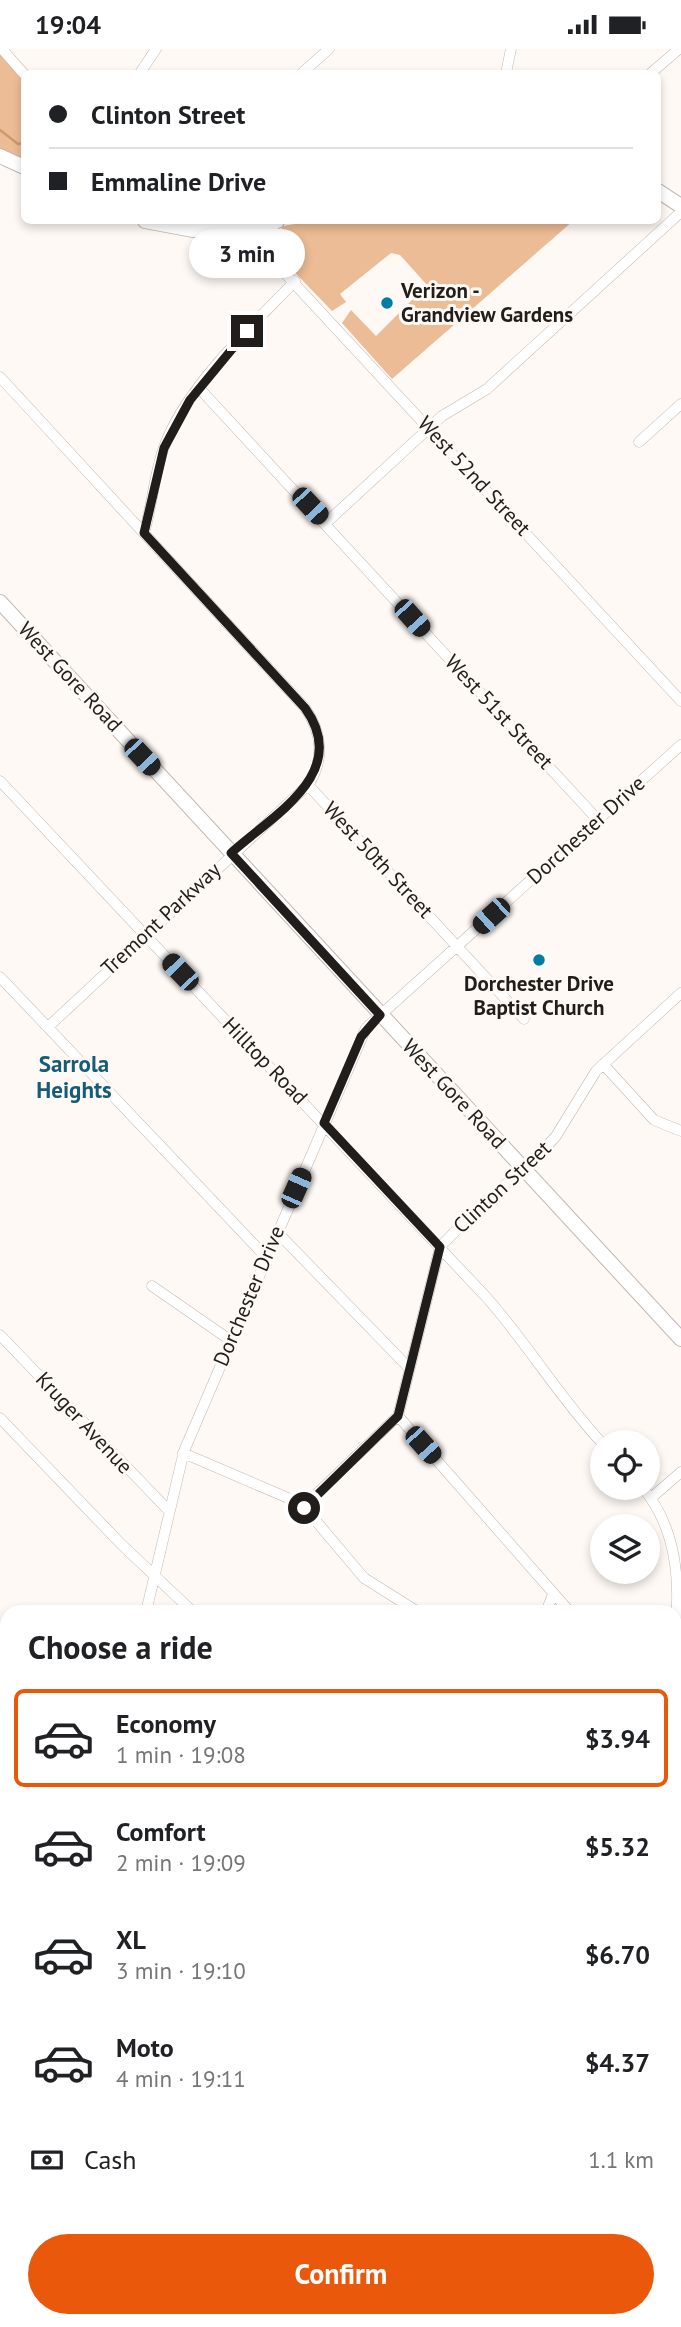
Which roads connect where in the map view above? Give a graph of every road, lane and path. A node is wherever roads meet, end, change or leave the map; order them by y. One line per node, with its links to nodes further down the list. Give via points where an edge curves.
1 (2, 49): 10 (street)
2 (156, 49): 6 (street)
3 (329, 49): 7 (street)
4 (511, 49): 8 (street)
5 (679, 49): 9 (street)
6 (142, 70)
7 (305, 70)
8 (507, 70)
9 (654, 70)
10 (21, 71)
11 (0, 156): 12 (street)
12 (21, 166)
13 (661, 193): 14 (street)
14 (681, 205)
15 (681, 212): 25 (street, via 486,390 452,409)
16 (168, 224): 19 (street, via 193,230)
17 (255, 224): 19 (street)
18 (275, 224): 20 (street)
19 (241, 226): 20 (street, West 52nd Street)
20 (267, 251): 21 (street, West 52nd Street)
21 (295, 281): 23 (street); 25 (street, West 52nd Street)
22 (0, 377): 28 (street, West 50th Street)
23 (199, 388): 27 (street, West 51st Street); 28 (street, via 164,448)
24 (681, 404): 26 (street)
25 (430, 429): 27 (street); 30 (street, West 52nd Street)
26 (639, 442)
27 (326, 523): 34 (street, West 51st Street)
28 (144, 533): 33 (street, West 50th Street, via 313,719 320,755)
29 (0, 601): 35 (street, West Gore Road)
30 (681, 701)
31 (681, 745): 34 (street, Dorchester Drive)
32 (0, 781): 36 (street, Hilltop Road)
33 (308, 785): 35 (street, Tremont Parkway); 37 (street, West 50th Street)
34 (598, 820): 37 (street, Dorchester Drive)
35 (231, 853): 36 (street, Tremont Parkway); 40 (street, West Gore Road)
36 (145, 934): 42 (street, Tremont Parkway); 44 (street, Hilltop Road)
37 (457, 947): 40 (street, Dorchester Drive); 41 (street, West 50th Street)
38 (0, 977): 42 (street)
39 (681, 993): 43 (street, Clinton Street)
40 (380, 1015): 44 (street, Dorchester Drive, via 361,1037); 46 (street, West Gore Road)
41 (524, 1019)
42 (48, 1027): 49 (street)
43 (603, 1064): 45 (street, via 654,1120); 46 (street, Clinton Street, via 587,1082 556,1136)
44 (324, 1123): 47 (street, Dorchester Drive); 48 (street, Hilltop Road)
45 (681, 1131)
46 (523, 1169): 48 (street, Clinton Street); 53 (street, West Gore Road)
47 (277, 1232): 49 (street, Dorchester Drive); 54 (street)
48 (440, 1247): 54 (street, Clinton Street); 57 (street, Hilltop Road, via 514,1329 557,1392)
49 (266, 1257): 52 (street, Dorchester Drive)
50 (152, 1286): 52 (street)
51 (0, 1335): 63 (street, Kruger Avenue)
52 (230, 1339): 58 (street, Dorchester Drive)
53 (681, 1339)
54 (409, 1368): 55 (street, Clinton Street)
55 (398, 1416): 62 (street); 65 (street)
56 (0, 1417): 64 (street)
57 (591, 1430)
58 (183, 1453): 62 (street); 63 (street, Dorchester Drive)
59 (681, 1472): 60 (street)
60 (660, 1490)
61 (652, 1500): 71 (street, via 673,1552)
62 (303, 1507): 68 (street, via 364,1578)
63 (169, 1511): 64 (street, Dorchester Drive)
64 (154, 1575): 66 (street, Dorchester Drive); 67 (street)
65 (553, 1594): 69 (street); 70 (street)
66 (148, 1605)
67 (186, 1605)
68 (407, 1605)
69 (549, 1605)
70 (563, 1605)
71 (677, 1605)

